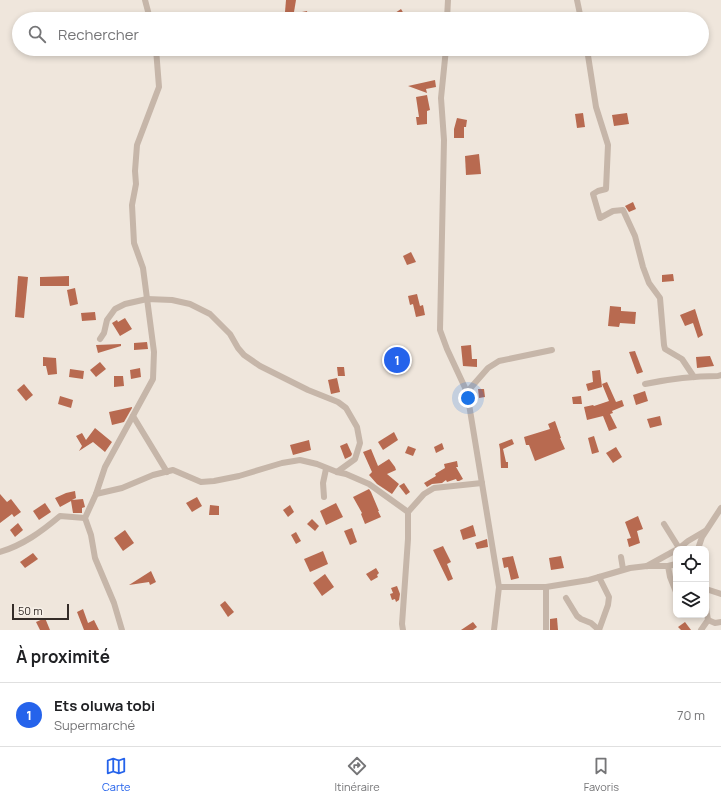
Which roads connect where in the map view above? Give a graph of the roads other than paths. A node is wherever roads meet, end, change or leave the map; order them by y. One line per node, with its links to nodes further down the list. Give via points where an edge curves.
1 (145, 0): 4 (street)
2 (448, 0): 5 (street)
3 (577, 0): 6 (street)
4 (148, 12)
5 (447, 12)
6 (580, 12)
7 (157, 56): 10 (street, via 159,87 137,145 136,184 132,205 134,244 143,268)
8 (445, 56): 16 (street, via 441,98 444,140 440,330)
9 (588, 56): 14 (street, via 596,107 608,145 606,189 594,194 600,218 613,211 623,210 635,236 643,267 660,298 665,349 682,359)
10 (147, 299): 11 (street, via 124,304 116,309 107,320); 17 (street, via 154,352 153,378); 20 (street, via 190,304 210,314 230,334 244,355 260,366 346,408 357,426 360,443 355,459)
11 (100, 339)
12 (552, 350): 16 (street, via 499,361 488,368)
13 (721, 375): 14 (street)
14 (694, 377): 15 (street)
15 (645, 384)
16 (467, 392): 21 (street)
17 (133, 416): 19 (street); 22 (street, via 105,467)
18 (326, 469): 19 (street, via 300,460 239,476 201,482 173,470); 20 (street); 23 (street)
19 (167, 472): 22 (street)
20 (337, 472): 25 (street, via 369,484)
21 (482, 483): 25 (street, via 434,488 424,494); 41 (street)
22 (96, 494): 26 (street)
23 (324, 497)
24 (721, 508): 28 (street)
25 (408, 512): 49 (street)
26 (85, 518): 32 (street, via 60,516 40,533); 48 (street, via 95,558)
27 (664, 524): 29 (street)
28 (706, 531): 30 (street); 31 (street)
29 (676, 546)
30 (682, 546)
31 (699, 546)
32 (0, 552)
33 (673, 552): 36 (street)
34 (621, 557): 38 (street)
35 (673, 565): 37 (street)
36 (648, 566): 37 (street); 38 (street)
37 (668, 566): 40 (street)
38 (624, 569): 39 (street)
39 (599, 577): 42 (street); 52 (street, via 608,597 608,606)
40 (673, 582)
41 (499, 587): 42 (street); 50 (street)
42 (546, 587): 51 (street)
43 (709, 590): 44 (street)
44 (721, 594)
45 (566, 598): 52 (street, via 577,616)
46 (708, 620): 47 (street); 53 (street)
47 (721, 622)
48 (122, 630)
49 (403, 630)
50 (494, 630)
51 (546, 630)
52 (599, 630)
53 (702, 630)

